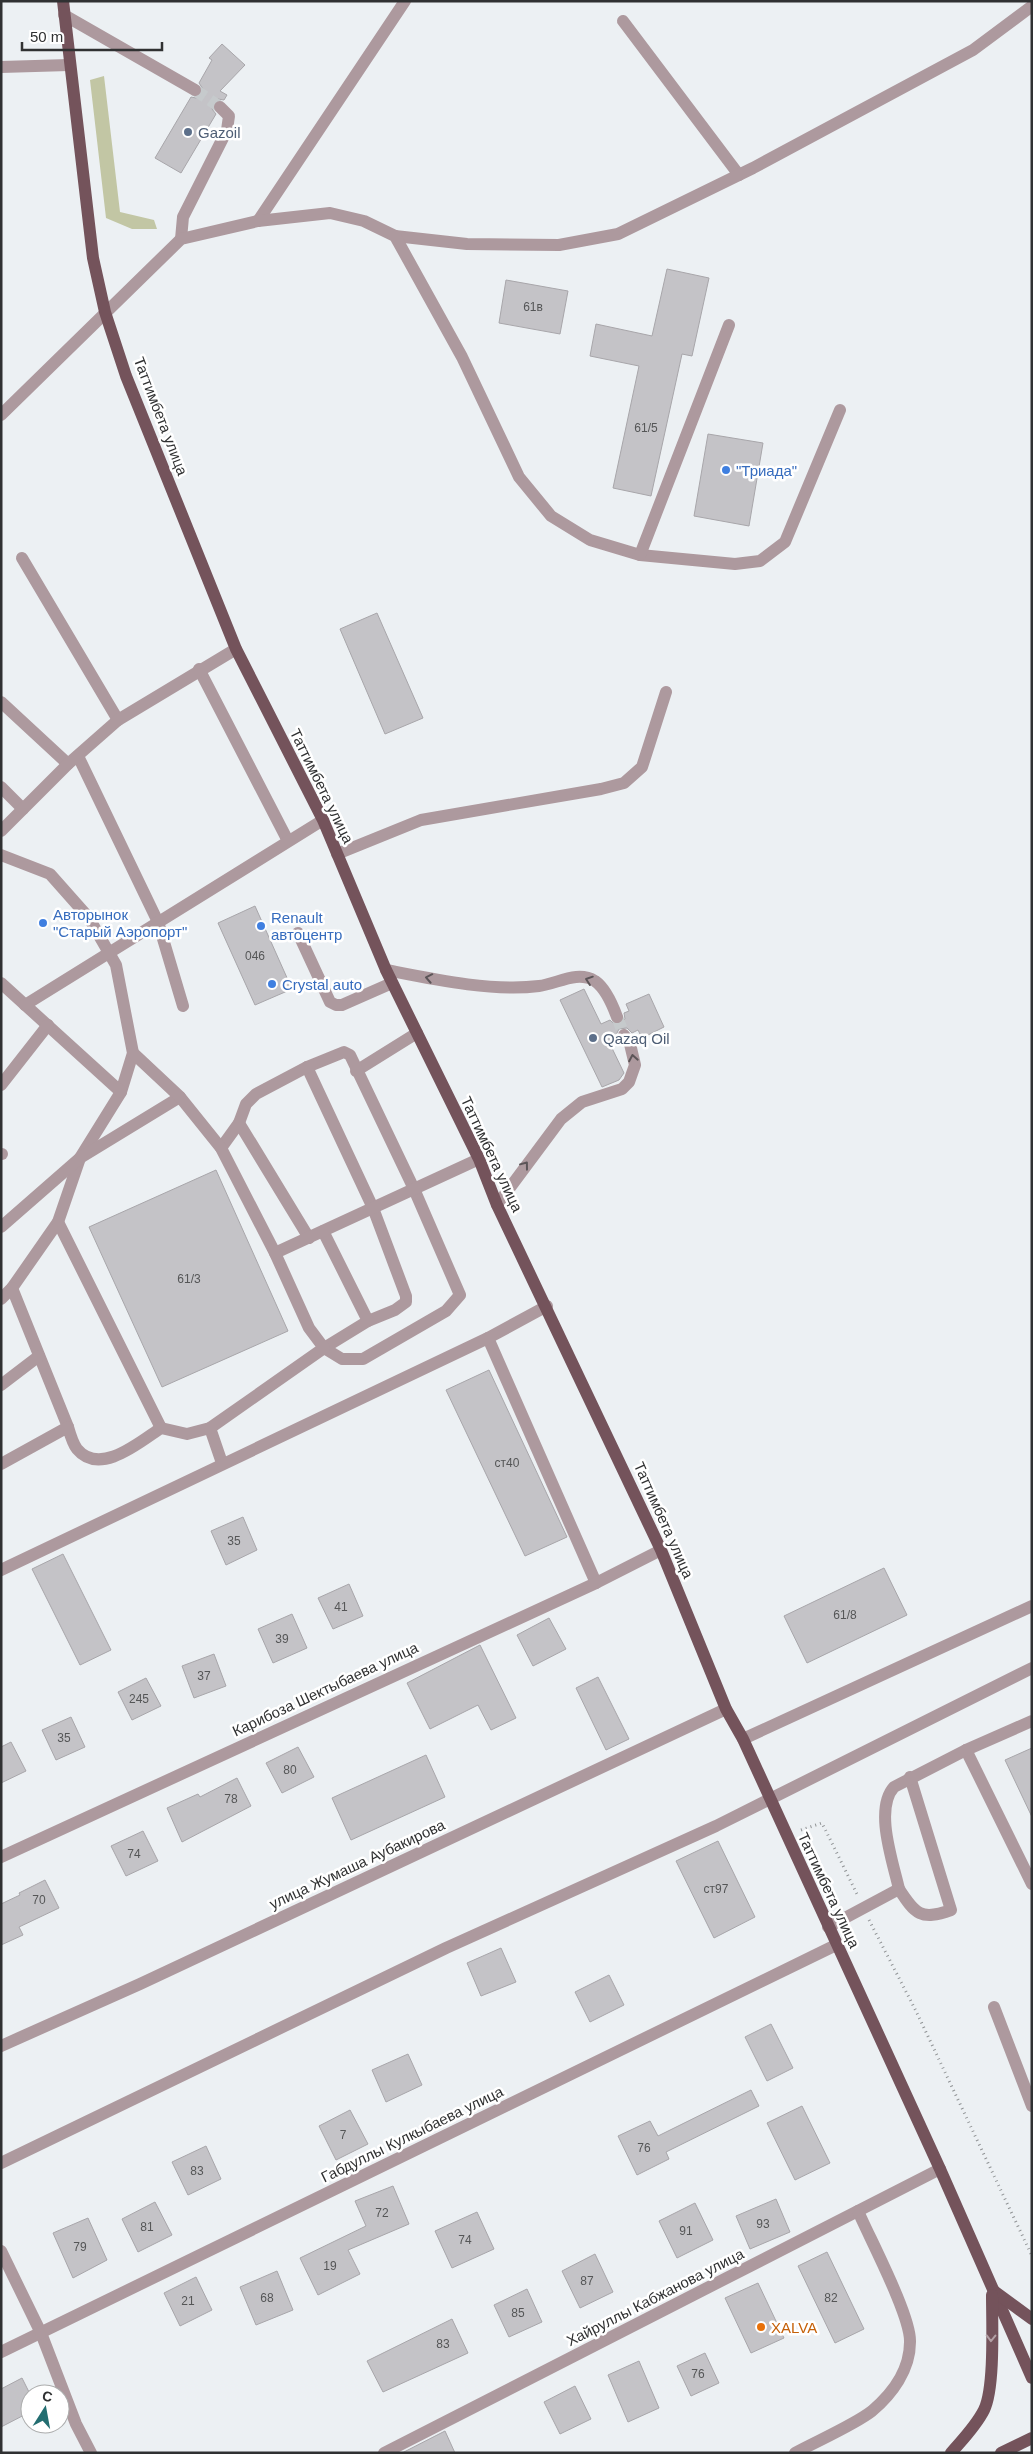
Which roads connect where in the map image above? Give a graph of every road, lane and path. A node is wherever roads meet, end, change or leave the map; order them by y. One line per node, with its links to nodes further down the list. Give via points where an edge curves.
1 (63, 1): 4 (main road, Таттимбета улица)
2 (405, 1): 11 (street)
3 (1032, 6): 10 (street, via 973,50)
4 (64, 15): 6 (main road, Таттимбета улица); 8 (street)
5 (623, 21): 10 (street)
6 (69, 65): 7 (street); 14 (main road, Таттимбета улица, via 93,258)
7 (1, 67)
8 (195, 90)
9 (220, 107): 13 (street, via 229,116 227,130 183,217)
10 (739, 175): 12 (street, via 618,234 559,245 467,244)
11 (258, 222): 12 (street, via 330,213 364,221); 13 (street)
12 (395, 236): 18 (street, via 462,357 519,477 550,516 590,540)
13 (181, 239): 14 (street)
14 (105, 312): 17 (street); 20 (main road, Таттимбета улица, via 126,376)
15 (729, 325): 18 (street)
16 (840, 410): 18 (street, via 785,542 760,561 734,564)
17 (1, 415)
18 (640, 555)
19 (22, 558): 24 (street)
20 (236, 649): 21 (street); 29 (main road, Таттимбета улица)
21 (200, 670): 24 (street); 31 (street)
22 (666, 692): 32 (street, via 642,767 624,783 420,820)
23 (1, 702): 26 (street)
24 (118, 720): 25 (street)
25 (78, 756): 26 (street); 34 (street)
26 (68, 764): 28 (street)
27 (1, 787): 28 (street)
28 (23, 808): 30 (street)
29 (323, 820): 31 (street); 32 (main road, Таттимбета улица)
30 (1, 831)
31 (288, 841): 34 (street)
32 (337, 854): 37 (main road, Таттимбета улица)
33 (1, 856): 36 (street, via 50,874 89,918)
34 (158, 922): 36 (street); 41 (street)
35 (298, 933): 39 (street, via 330,1002 342,1005)
36 (110, 951): 40 (street); 46 (street, via 116,965)
37 (386, 970): 39 (main road, Таттимбета улица); 42 (street, one-way to 37, via 611,1002 595,981 577,976 540,986 506,987 437,980)
38 (1, 983): 40 (street)
39 (392, 983): 44 (main road, Таттимбета улица)
40 (25, 1005): 43 (street)
41 (183, 1006)
42 (617, 1017)
43 (48, 1025): 49 (street); 50 (street)
44 (417, 1033): 48 (street); 55 (main road, Таттимбета улица)
45 (624, 1035): 57 (street, one-way to 45, via 561,1119 582,1102 622,1089 629,1082 635,1065 630,1044)
46 (133, 1053): 50 (street); 51 (street)
47 (307, 1067): 48 (street, via 344,1052 350,1055); 52 (street, via 256,1094 246,1104); 58 (street)
48 (356, 1071): 56 (street)
49 (1, 1085)
50 (121, 1092): 54 (street)
51 (180, 1097): 53 (street); 54 (street)
52 (239, 1123): 53 (street); 62 (street)
53 (221, 1148): 63 (street)
54 (80, 1158): 59 (street); 60 (street)
55 (479, 1158): 56 (street); 57 (main road, Таттимбета улица)
56 (414, 1189): 58 (street); 69 (street, via 460,1295 446,1311 363,1359 342,1359)
57 (497, 1205): 66 (main road, Таттимбета улица)
58 (373, 1208): 61 (street); 67 (street, via 406,1302)
59 (58, 1222): 64 (street); 73 (street)
60 (1, 1227)
61 (323, 1231): 62 (street); 67 (street)
62 (309, 1238): 63 (street)
63 (275, 1253): 69 (street, via 309,1328)
64 (12, 1288): 65 (street); 70 (street)
65 (1, 1300)
66 (547, 1306): 68 (street); 77 (main road, Таттимбета улица)
67 (368, 1321): 69 (street)
68 (488, 1338): 75 (street); 79 (street)
69 (324, 1348): 74 (street)
70 (39, 1356): 71 (street); 72 (street)
71 (1, 1385)
72 (68, 1428): 73 (street, via 77,1450 91,1458 106,1459 121,1454); 76 (street)
73 (161, 1428): 74 (street, via 187,1434)
74 (210, 1428): 75 (street)
75 (222, 1463): 78 (street)
76 (1, 1464)
77 (661, 1550): 79 (street, Карибоза Шектыбаева улица); 82 (main road, Таттимбета улица)
78 (1, 1570)
79 (596, 1583): 89 (street, Карибоза Шектыбаева улица)
80 (1032, 1606): 84 (street)
81 (1032, 1668): 87 (street)
82 (726, 1709): 84 (main road, Таттимбета улица); 96 (street, улица Жумаша Аубакирова, via 158,1976)
83 (1032, 1721): 85 (street)
84 (743, 1739): 87 (main road, Таттимбета улица)
85 (966, 1750): 86 (street); 90 (street)
86 (910, 1777): 91 (street, via 888,1793 884,1816); 91 (street, via 951,1910 932,1917 912,1910)
87 (770, 1798): 88 (main road, Таттимбета улица); 98 (street, via 716,1826 446,1948)
88 (786, 1834): 92 (path, via 822,1823); 93 (main road, Таттимбета улица)
89 (1, 1857)
90 (1032, 1884)
91 (899, 1889): 92 (street)
92 (863, 1908): 93 (street); 102 (path, via 916,2011)
93 (828, 1927): 94 (main road, Таттимбета улица)
94 (836, 1945): 99 (main road, Таттимбета улица); 105 (street, Габдуллы Кулкыбаева улица)
95 (994, 2007): 97 (street)
96 (1, 2046)
97 (1032, 2106)
98 (1, 2162)
99 (940, 2169): 100 (street, Хайруллы Кабжанова улица); 103 (main road, Таттимбета улица)
100 (858, 2211): 110 (street, Хайруллы Кабжанова улица); 111 (street, via 906,2320 910,2342 905,2366 892,2392 871,2412)
101 (1, 2251): 105 (street)
102 (1032, 2256)
103 (992, 2290): 104 (main road); 107 (main road, Таттимбета улица); 112 (main road, one-way to 112, via 991,2374 985,2408 975,2426)
104 (1032, 2319)
105 (41, 2333): 106 (street, Габдуллы Кулкыбаева улица); 109 (street)
106 (1, 2352)
107 (1032, 2378)
108 (1032, 2438): 113 (main road)
109 (90, 2453)
110 (384, 2453)
111 (795, 2453)
112 (951, 2453)
113 (1001, 2453)

